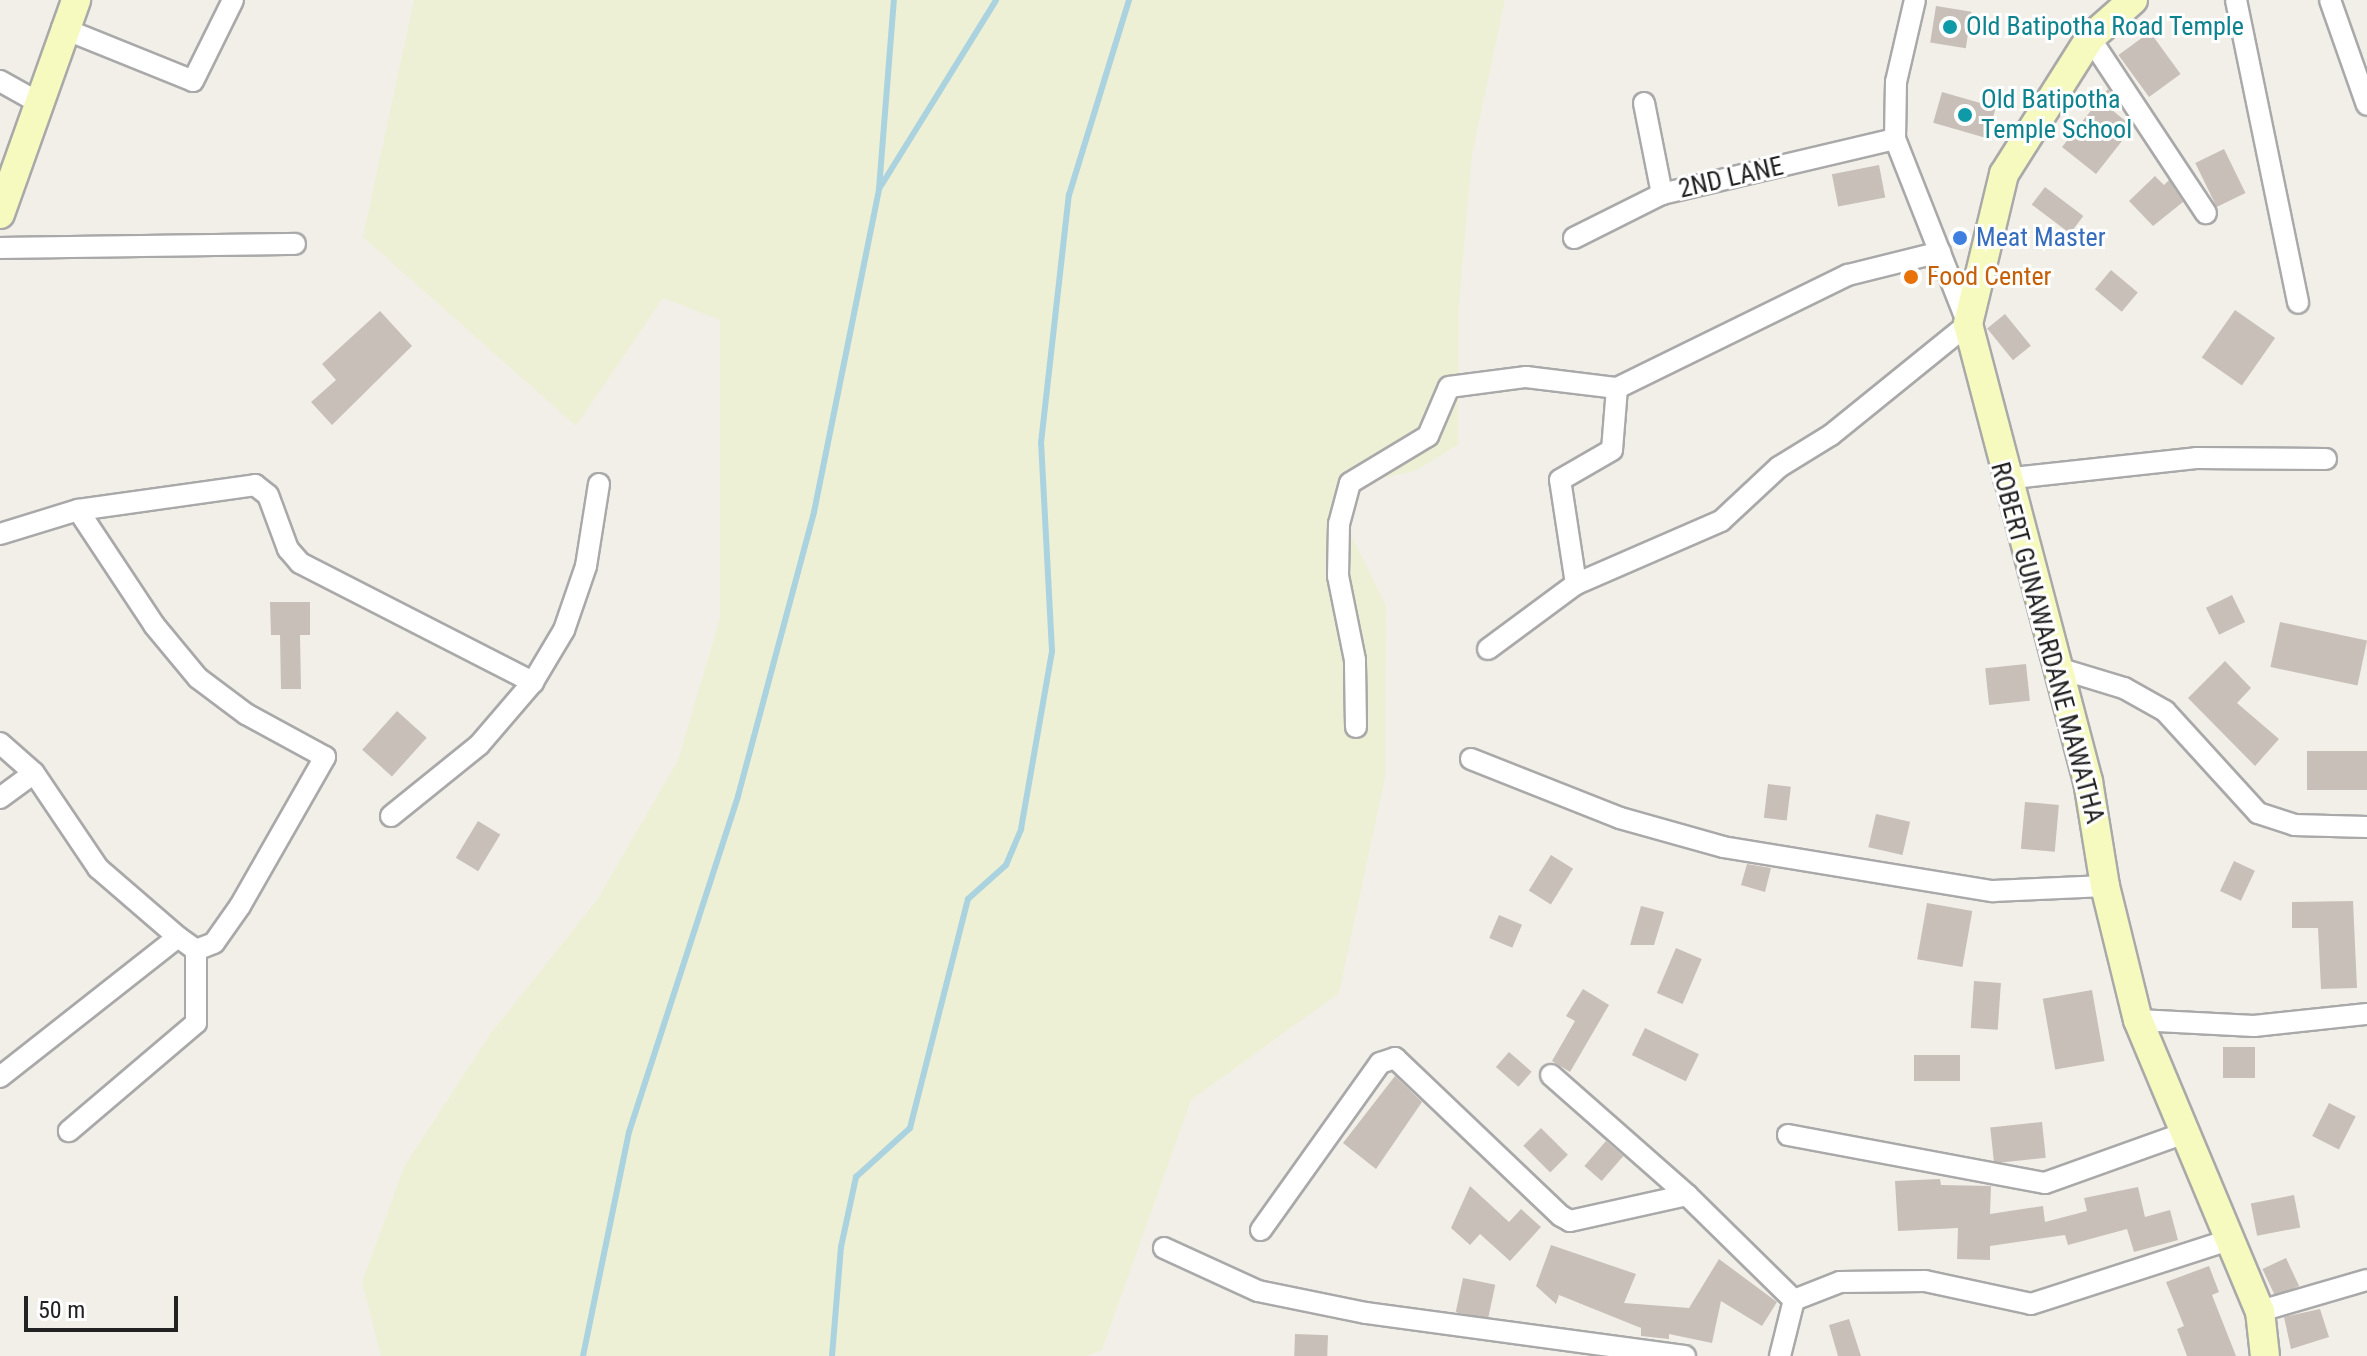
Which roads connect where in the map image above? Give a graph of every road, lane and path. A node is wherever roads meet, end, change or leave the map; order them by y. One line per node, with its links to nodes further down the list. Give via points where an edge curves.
1 (76, 0): 7 (street)
2 (233, 0): 7 (street, via 193,81)
3 (1915, 0): 13 (street, via 1896,82)
4 (2133, 0): 8 (street, ROBERT GUNAWARDANE MAWATHA)
5 (2236, 0): 21 (street)
6 (2330, 0): 12 (street)
7 (62, 28): 10 (street)
8 (2090, 38): 15 (street); 22 (street, ROBERT GUNAWARDANE MAWATHA, via 2004,174)
9 (0, 81): 10 (street)
10 (36, 101): 16 (street)
11 (1644, 103): 14 (street)
12 (2367, 105)
13 (1895, 139): 14 (street, 2ND LANE); 20 (street)
14 (1662, 194): 17 (street, 2ND LANE)
15 (2206, 213)
16 (0, 214)
17 (1574, 238)
18 (295, 244): 19 (street)
19 (0, 248)
20 (1940, 252): 22 (street); 23 (street, via 1848,275)
21 (2298, 303)
22 (1968, 324): 25 (street, ROBERT GUNAWARDANE MAWATHA); 29 (street, via 1831,435 1779,467 1721,521)
23 (1617, 388): 29 (street, via 1612,450 1560,480); 33 (street, via 1526,377 1449,387 1428,436 1350,483 1339,524 1338,576 1355,660)
24 (2326, 459): 25 (street, via 2196,458)
25 (2004, 479): 31 (street, ROBERT GUNAWARDANE MAWATHA)
26 (599, 484): 32 (street, via 586,566 564,630)
27 (78, 510): 28 (street); 32 (street, via 255,485 268,495 288,549 300,563); 42 (street, via 154,625 198,678 246,714 325,757 240,906 214,943)
28 (0, 534)
29 (1576, 584): 30 (street)
30 (1488, 649)
31 (2058, 668): 39 (street, via 2124,688 2165,711 2258,813 2294,825); 40 (street, ROBERT GUNAWARDANE MAWATHA, via 2088,781)
32 (533, 682): 38 (street, via 479,745)
33 (1356, 727)
34 (0, 743): 36 (street)
35 (1471, 759): 40 (street, via 1620,818 1739,850 1993,891)
36 (34, 773): 37 (street); 41 (street, via 98,868)
37 (0, 798)
38 (391, 816)
39 (2367, 827)
40 (2105, 886): 44 (street, ROBERT GUNAWARDANE MAWATHA)
41 (178, 937): 42 (street); 46 (street)
42 (196, 950): 47 (street, via 196,1023)
43 (2367, 1014): 44 (street, via 2254,1026)
44 (2138, 1020): 48 (street, ROBERT GUNAWARDANE MAWATHA)
45 (1551, 1075): 50 (street)
46 (0, 1077)
47 (69, 1131)
48 (2185, 1133): 49 (street, via 2045,1183); 52 (street, ROBERT GUNAWARDANE MAWATHA)
49 (1788, 1135)
50 (1687, 1195): 51 (street, via 1570,1221 1395,1058 1380,1063); 55 (street)
51 (1261, 1230)
52 (2229, 1240): 55 (street, via 2031,1304 1925,1281 1840,1282); 56 (street, ROBERT GUNAWARDANE MAWATHA)
53 (1164, 1248): 57 (street, via 1258,1291 1366,1313)
54 (2367, 1280): 56 (street)
55 (1794, 1300): 58 (street)
56 (2260, 1311): 59 (street, ROBERT GUNAWARDANE MAWATHA)
57 (1685, 1356)
58 (1780, 1356)
59 (2265, 1356)

